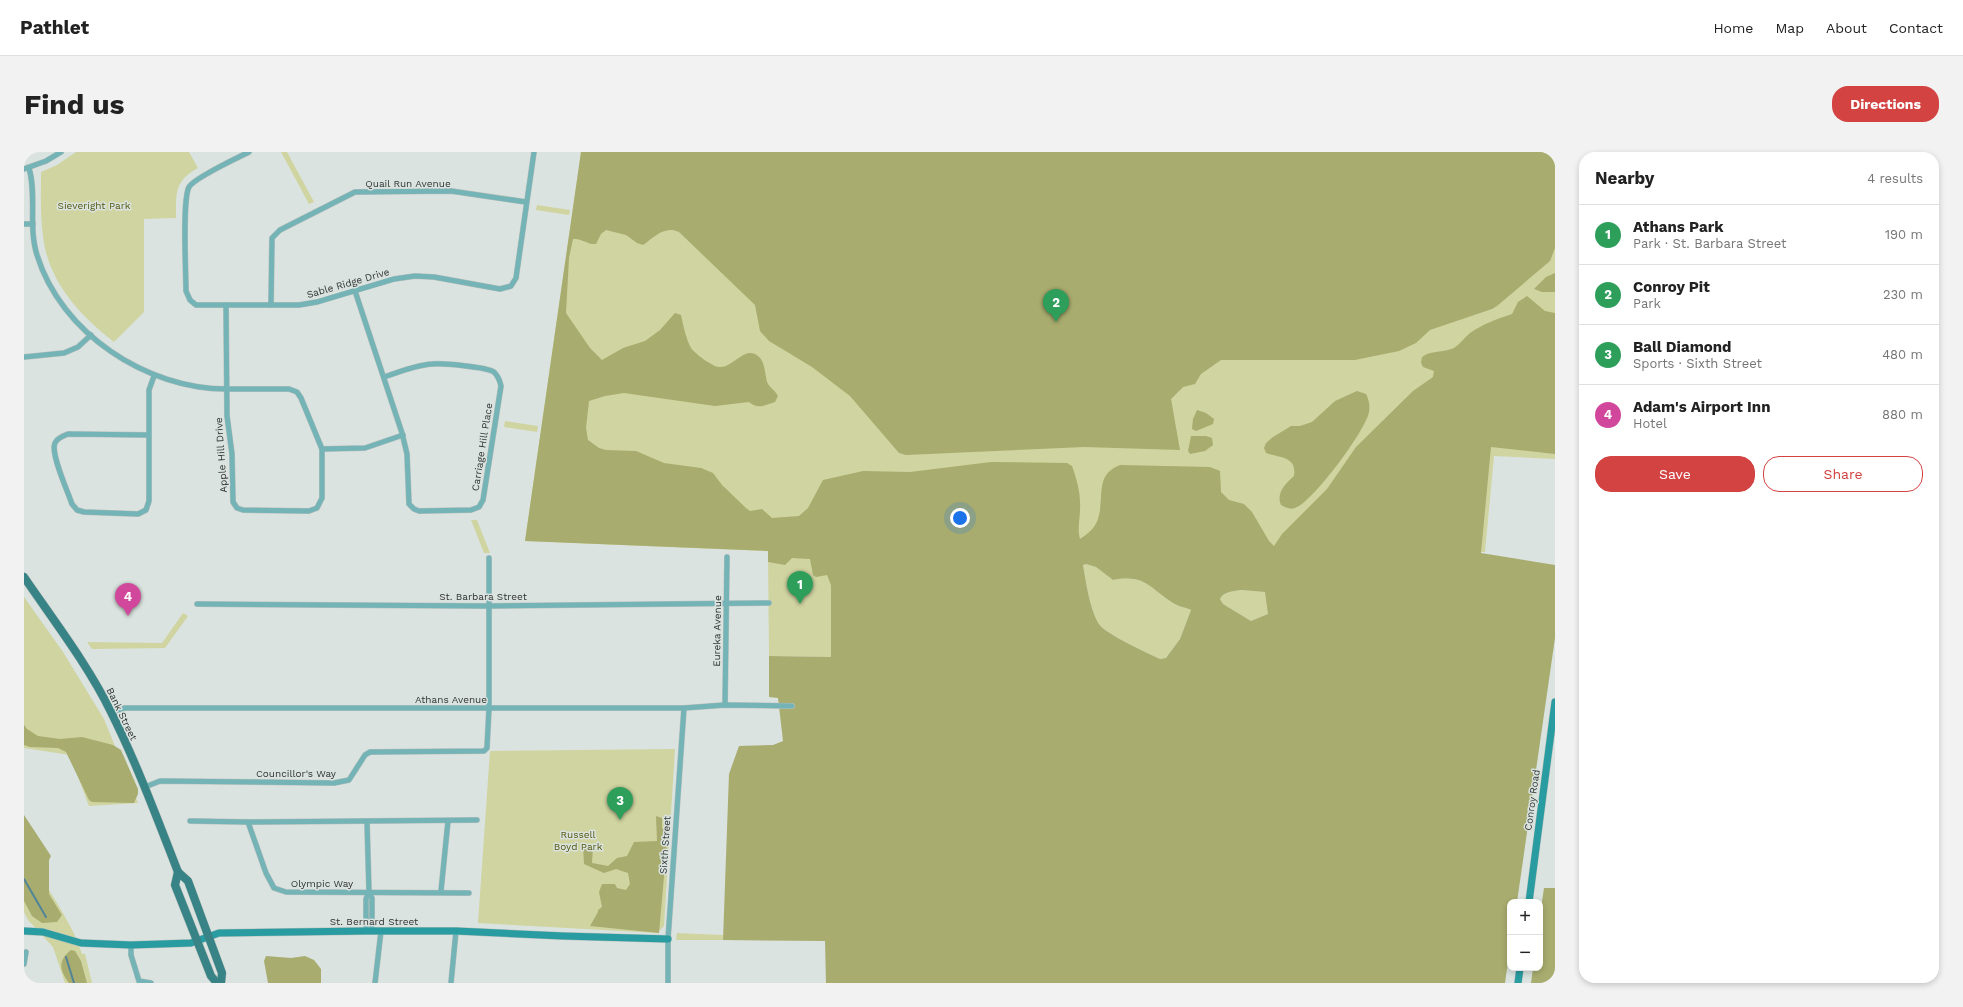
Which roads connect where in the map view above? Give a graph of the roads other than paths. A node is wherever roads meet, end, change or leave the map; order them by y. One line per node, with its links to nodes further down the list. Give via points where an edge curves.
1 (61, 152): 4 (street)
2 (249, 152): 9 (street, Sable Ridge Drive, via 196,180 189,187 186,197 187,296 196,305)
3 (534, 152): 5 (street, Sable Ridge Drive)
4 (26, 168): 7 (street, Apple Hill Drive, via 32,178)
5 (526, 202): 8 (street, Sable Ridge Drive, via 516,278 511,286 500,289 422,276 394,279); 10 (street, Quail Run Avenue, via 451,191 355,192 280,230 272,238)
6 (24, 224): 7 (street)
7 (32, 224): 11 (street, Apple Hill Drive, via 36,253 54,294)
8 (355, 291): 10 (street, Sable Ridge Drive, via 312,303); 14 (street, Carriage Hill Place)
9 (226, 305): 10 (street, Sable Ridge Drive); 15 (street)
10 (271, 305)
11 (91, 335): 12 (street, via 78,347 64,353); 13 (street, Apple Hill Drive, via 124,360)
12 (24, 357)
13 (154, 376): 15 (street, Apple Hill Drive, via 183,385); 16 (street, via 149,390)
14 (384, 377): 17 (street, Carriage Hill Place); 17 (street, Carriage Hill Place, via 415,367 442,364 488,370 500,380 483,500 475,510 419,511 411,507)
15 (227, 390): 18 (street, Apple Hill Drive, via 289,389 297,392); 18 (street, Apple Hill Drive, via 233,502 237,508 309,511 317,508 322,498)
16 (149, 435): 16 (street, via 68,434 60,437 55,443 54,452 72,504 77,510 138,514 146,510 150,501)
17 (403, 435): 18 (street, via 364,448)
18 (322, 449)
19 (727, 557): 24 (street, Eureka Avenue)
20 (489, 558): 25 (street)
21 (24, 577): 31 (main road, Bank Street, via 71,646)
22 (769, 603): 24 (street, St. Barbara Street)
23 (197, 604): 25 (street, St. Barbara Street)
24 (727, 604): 25 (street, St. Barbara Street); 27 (street, Eureka Avenue)
25 (489, 606): 29 (street)
26 (1555, 702): 42 (street, Conroy Road)
27 (725, 705): 28 (street, Athans Avenue); 30 (street, Athans Avenue)
28 (792, 706)
29 (489, 708): 30 (street, Athans Avenue); 31 (street, Athans Avenue, via 125,708); 32 (street, Councillor's Way, via 487,748 484,751 370,752 365,755 349,780 334,783 160,781)
30 (684, 708): 48 (street, Sixth Street)
31 (111, 712): 32 (main road, Bank Street)
32 (145, 787): 38 (main road, Bank Street)
33 (190, 820): 36 (street)
34 (477, 820): 35 (street)
35 (448, 821): 37 (street); 40 (street)
36 (248, 822): 37 (street); 39 (street, Olympic Way, via 274,888 286,892)
37 (367, 822): 39 (street)
38 (178, 872): 47 (main road, Bank Street, via 188,881); 49 (main road, Bank Street, via 175,885)
39 (369, 892): 40 (street, Olympic Way); 44 (street, via 372,898)
40 (440, 892): 41 (street, Olympic Way)
41 (469, 893)
42 (1529, 899)
43 (24, 930): 50 (street, St. Bernard Street, via 43,932 81,943)
44 (369, 931): 45 (street, St. Bernard Street); 47 (street, St. Bernard Street, via 219,933)
45 (381, 931): 46 (street, St. Bernard Street); 57 (street)
46 (456, 931): 48 (street, St. Bernard Street); 58 (street)
47 (209, 936): 49 (street, St. Bernard Street); 56 (main road, Bank Street, via 222,973)
48 (668, 939): 59 (street, Sixth Street)
49 (197, 940): 50 (street, St. Bernard Street, via 187,943); 55 (main road, Bank Street, via 211,976)
50 (131, 945): 54 (street, via 131,956 139,981)
51 (26, 952): 52 (street)
52 (24, 964)
53 (1520, 971): 60 (street)
54 (151, 983)
55 (217, 983)
56 (221, 983)
57 (375, 983)
58 (451, 983)
59 (668, 983)
60 (1518, 983)

